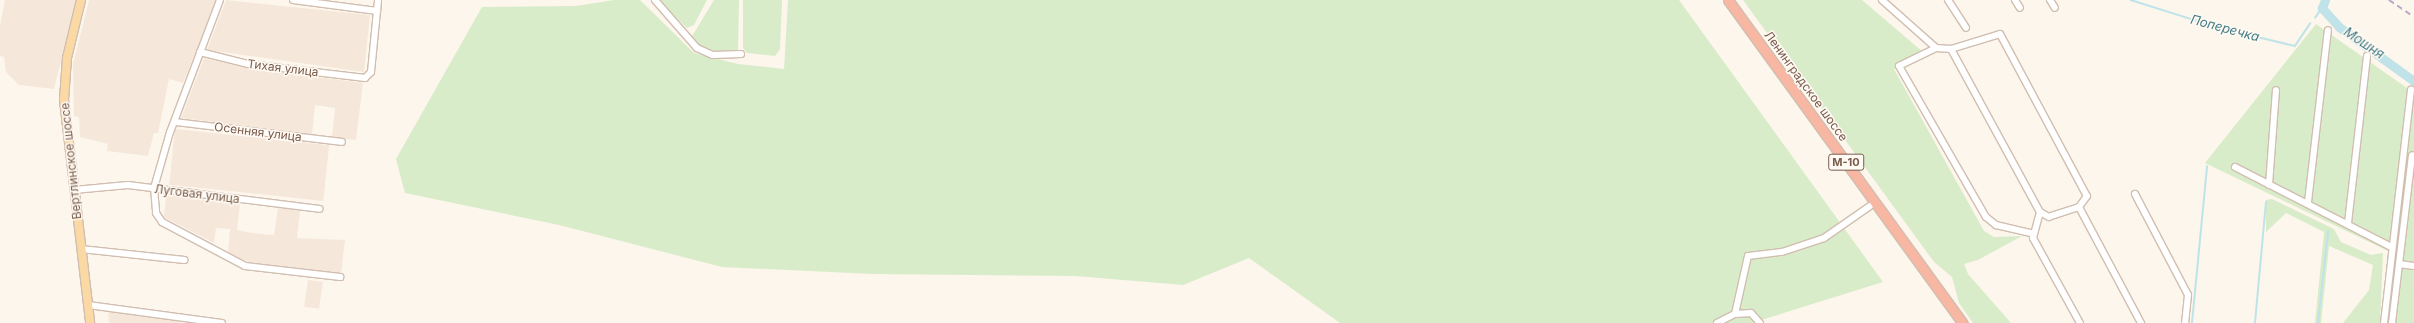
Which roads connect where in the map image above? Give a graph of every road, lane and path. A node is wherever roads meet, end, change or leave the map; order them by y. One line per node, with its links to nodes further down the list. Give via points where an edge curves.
1 (81, 0): 30 (main road, Вертлинское шоссе, via 64,78)
2 (220, 0): 19 (street)
3 (293, 0): 14 (street)
4 (378, 0): 14 (street)
5 (656, 0): 20 (street, via 697,48 712,55)
6 (1721, 0): 33 (highway, Ленинградское шоссе / М-10)
7 (1728, 0): 52 (highway, Ленинградское шоссе / М-10)
8 (1882, 0): 17 (street)
9 (1948, 0): 15 (street)
10 (2015, 0): 12 (street)
11 (2050, 0): 13 (street)
12 (2020, 8)
13 (2055, 8)
14 (377, 10): 19 (street, Тихая улица, via 371,72 367,77 252,64)
15 (1966, 28)
16 (2328, 30): 32 (street)
17 (1936, 48): 18 (street); 38 (street, via 1899,66 1986,217 1996,225)
18 (1951, 49): 34 (street, via 2000,34 2087,196); 36 (street)
19 (200, 52): 24 (street)
20 (741, 54)
21 (2367, 56): 37 (street)
22 (2276, 90): 28 (street)
23 (2411, 90): 39 (street)
24 (175, 122): 25 (street, Осенняя улица); 29 (street)
25 (342, 142)
26 (2412, 155): 42 (street)
27 (2234, 167): 28 (street)
28 (2269, 185): 32 (street)
29 (154, 188): 30 (street, Луговая улица, via 116,185); 35 (street, Луговая улица); 44 (street, via 155,210 162,222 237,262)
30 (74, 190): 40 (main road, Вертлинское шоссе)
31 (2135, 194): 55 (street, via 2188,295)
32 (2308, 202): 37 (street)
33 (1870, 206): 46 (street, via 1824,238 1782,252 1748,256); 51 (highway, Ленинградское шоссе / М-10)
34 (2079, 206): 36 (street, via 2049,217); 54 (street)
35 (320, 209)
36 (2040, 212): 38 (street)
37 (2348, 223): 39 (street)
38 (2032, 233): 53 (street)
39 (2391, 247): 56 (street)
40 (81, 249): 41 (street); 45 (main road, Вертлинское шоссе)
41 (184, 260)
42 (2398, 264): 43 (street); 57 (street)
43 (2414, 266)
44 (340, 277)
45 (88, 305): 47 (main road, Вертлинское шоссе); 48 (street)
46 (1735, 314): 49 (street); 50 (street, via 1751,312)
47 (90, 323)
48 (222, 323)
49 (1717, 323)
50 (1760, 323)
51 (1955, 323)
52 (1963, 323)
53 (2080, 323)
54 (2141, 323)
55 (2185, 323)
56 (2384, 323)
57 (2392, 323)

